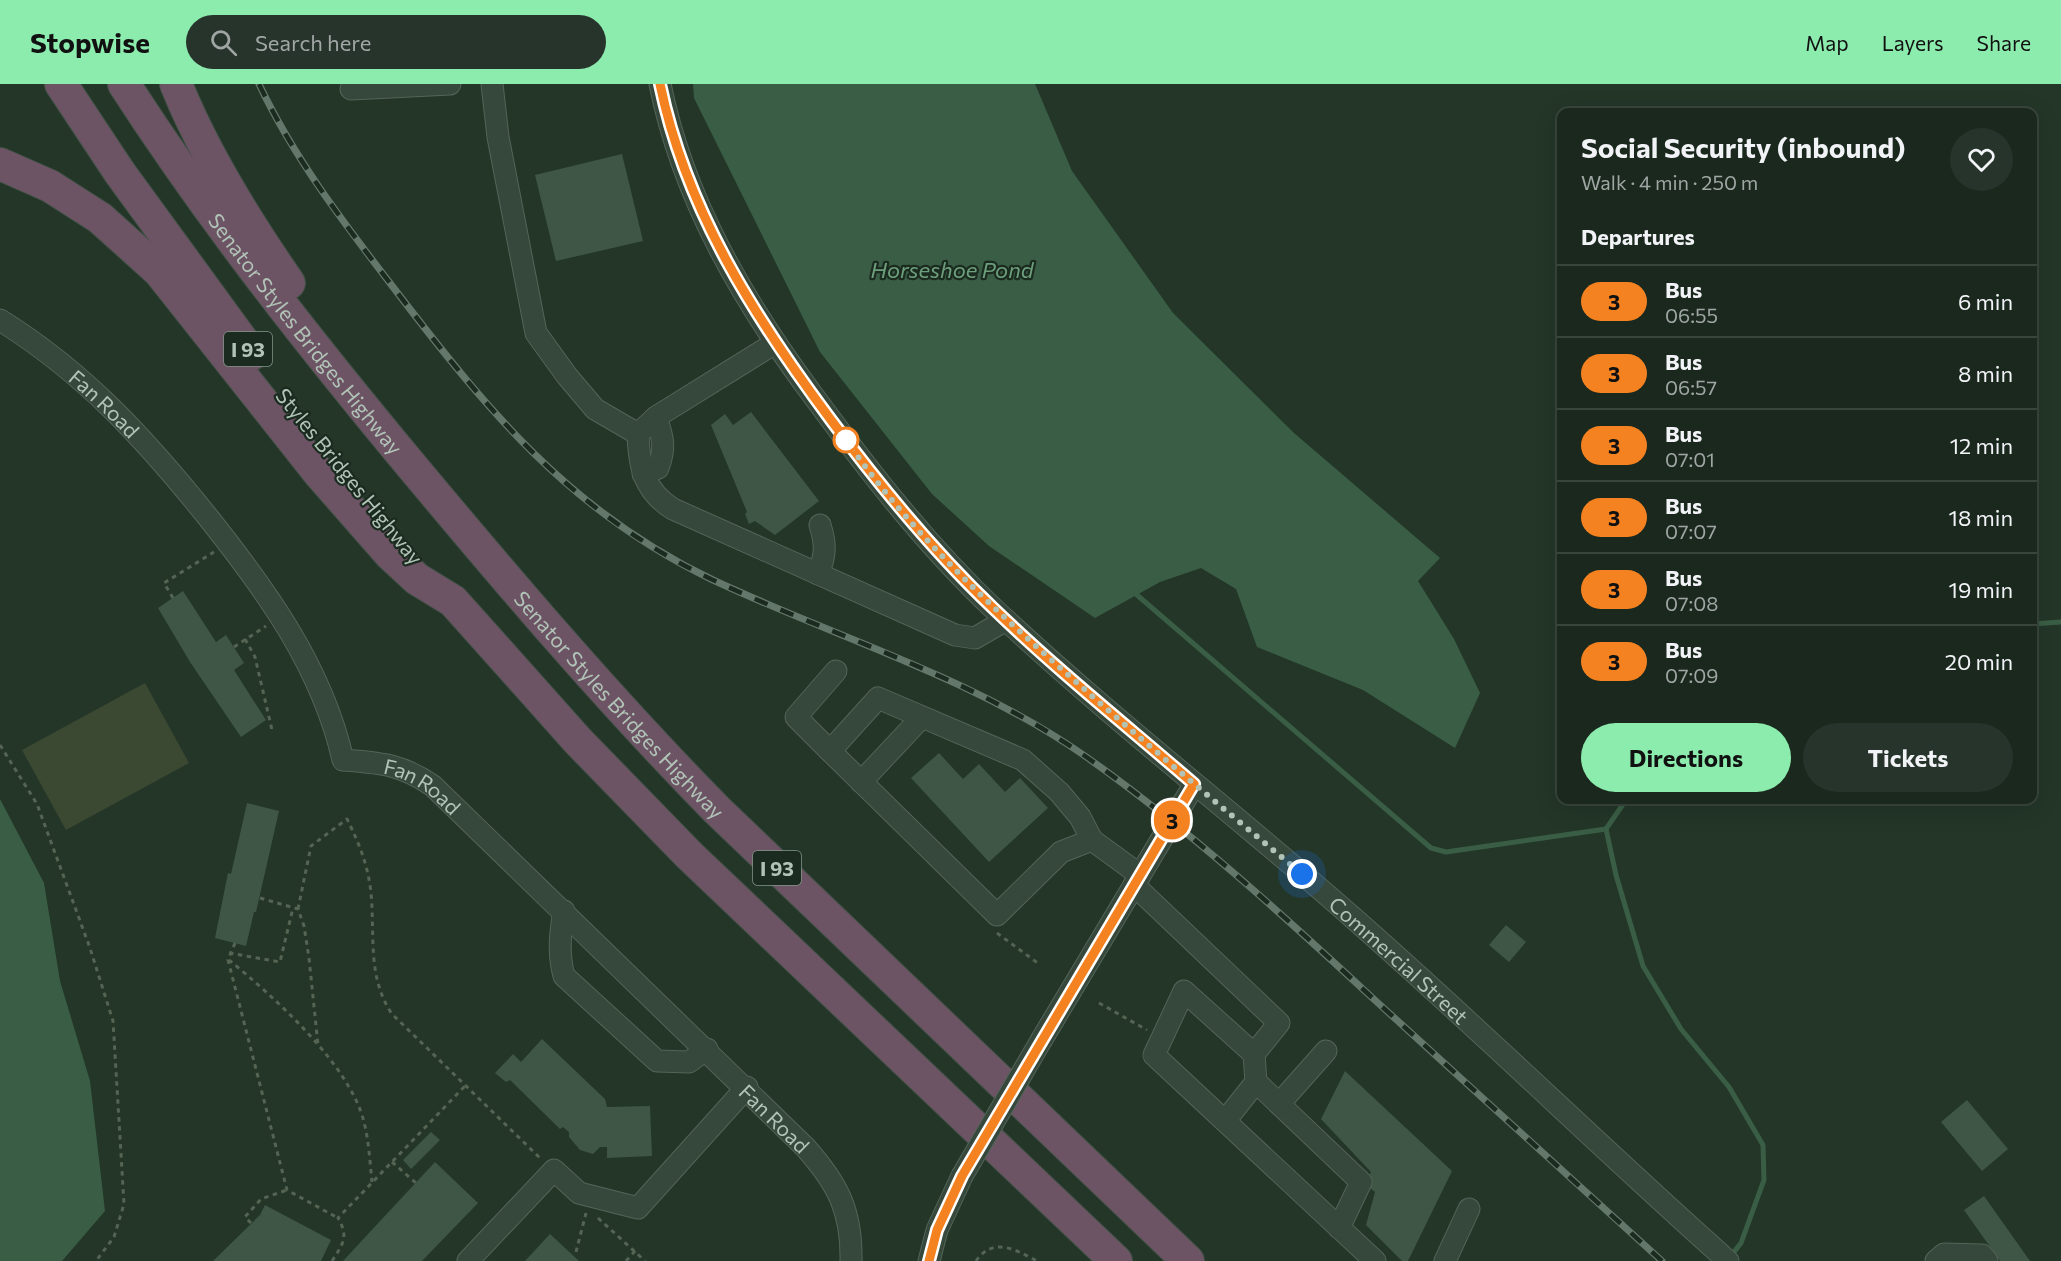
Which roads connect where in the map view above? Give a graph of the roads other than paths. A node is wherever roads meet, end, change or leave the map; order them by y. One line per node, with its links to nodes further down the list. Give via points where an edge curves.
1 (61, 84): 17 (highway, Styles Bridges Highway / I 93, via 235,332 358,489)
2 (124, 84): 13 (highway, Senator Styles Bridges Highway / I 93, via 317,354)
3 (176, 84): 13 (highway, via 224,181 365,391)
4 (450, 84): 7 (street)
5 (492, 84): 12 (street, via 498,137 536,333 595,409)
6 (660, 84): 10 (street, Commercial Street, via 698,205 727,264)
7 (351, 89)
8 (0, 164): 17 (highway, via 50,186 100,218 159,271 319,473 390,554 417,579)
9 (0, 320): 26 (street, Fan Road, via 88,383 127,421 246,564 306,658 327,704 343,760 388,764 411,771 433,786)
10 (775, 343): 11 (street); 18 (street, Commercial Street, via 918,529)
11 (656, 417): 12 (street); 14 (street, via 664,453 658,468)
12 (638, 434): 14 (street)
13 (396, 447): 41 (highway, Senator Styles Bridges Highway / I 93, via 481,551 647,739)
14 (643, 474): 16 (street, via 648,489 673,509)
15 (820, 525): 16 (street, via 826,544)
16 (818, 574): 18 (street, via 955,635 975,638)
17 (453, 601): 40 (highway, I 93, via 578,741 689,855)
18 (1006, 620): 23 (street, Commercial Street)
19 (836, 671): 21 (street, via 796,717)
20 (921, 718): 21 (street, via 878,698); 22 (street); 24 (street, via 1023,760 1059,792 1080,817)
21 (830, 751): 22 (street)
22 (861, 782): 24 (street, via 997,915 1061,852)
23 (1194, 784): 25 (street); 36 (street, Commercial Street, via 1351,915)
24 (1092, 840): 25 (street)
25 (1137, 880): 29 (street, via 1279,1023); 39 (street, bridge, via 962,1176 937,1230)
26 (564, 911): 27 (street, Fan Road); 27 (street, via 560,939 564,976 657,1061 689,1062)
27 (707, 1049): 31 (street, Fan Road)
28 (1326, 1051): 32 (street)
29 (1254, 1054): 30 (street); 33 (street, via 1184,991 1154,1055)
30 (1256, 1082): 32 (street); 33 (street)
31 (747, 1088): 37 (street, via 638,1208 579,1193 554,1170); 38 (street, Fan Road, via 837,1186 847,1212)
32 (1279, 1104): 35 (street, via 1361,1182)
33 (1225, 1121): 35 (street)
34 (1469, 1209): 43 (street)
35 (1339, 1228): 42 (street)
36 (1724, 1258)
37 (468, 1261)
38 (851, 1261)
39 (929, 1261)
40 (1116, 1261)
41 (1188, 1261)
42 (1375, 1261)
43 (1445, 1261)
44 (1936, 1261): 45 (street, via 1944,1254 1982,1255)
45 (1988, 1261)

